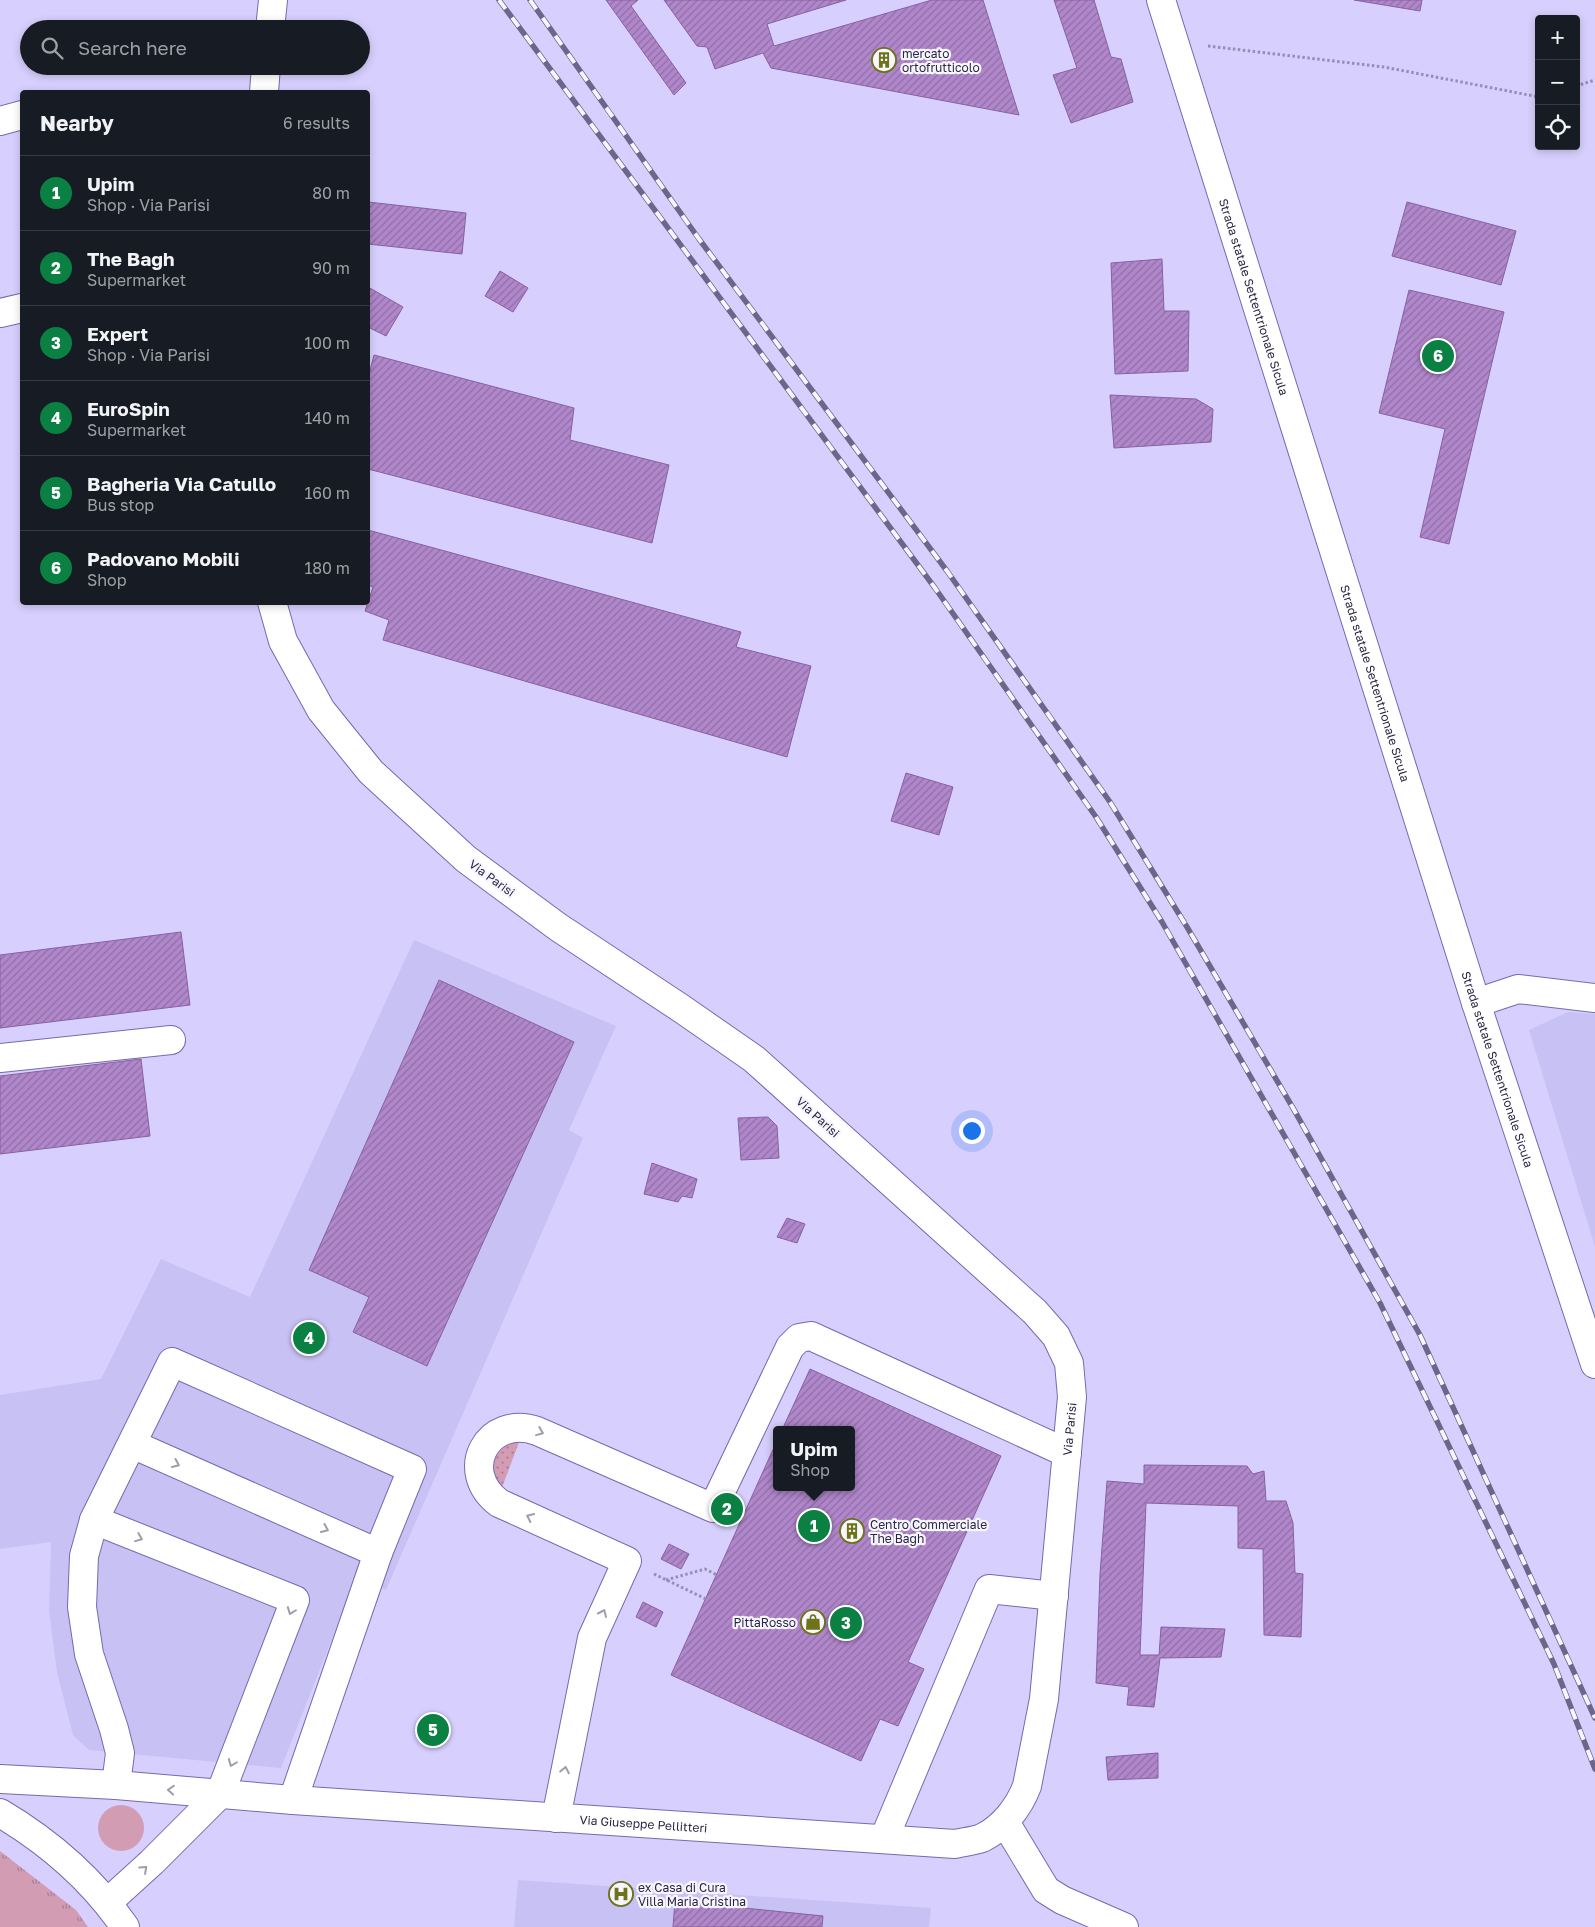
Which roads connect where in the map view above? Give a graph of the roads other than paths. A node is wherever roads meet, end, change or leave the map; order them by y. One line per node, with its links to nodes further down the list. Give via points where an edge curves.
1 (273, 0): 3 (street)
2 (1161, 0): 12 (street, Strada statale Settentrionale Sicula)
3 (271, 20)
4 (265, 75): 5 (street)
5 (264, 90)
6 (20, 116): 7 (street)
7 (0, 121)
8 (20, 308): 9 (street)
9 (0, 313)
10 (273, 605): 17 (street, Via Parisi, via 283,642 321,710 372,772 466,858 558,927 754,1059 1035,1312 1056,1336 1069,1363 1072,1397)
11 (1595, 998): 12 (street, via 1518,989)
12 (1476, 1003): 15 (street, Strada statale Settentrionale Sicula)
13 (171, 1040): 14 (street)
14 (0, 1058)
15 (1595, 1364)
16 (132, 1444): 18 (street); 19 (street, one-way to 19); 19 (street, via 172,1362 412,1469)
17 (1067, 1453): 20 (street, Via Parisi); 27 (street, one-way to 17, via 592,1638 627,1561 499,1503 489,1495 481,1480 479,1460 490,1438 512,1427 525,1427 713,1508 790,1347 799,1338 811,1336)
18 (94, 1520): 23 (street, via 84,1556 82,1607 89,1654 120,1753); 24 (street, one-way to 24, via 295,1600)
19 (378, 1553): 25 (street)
20 (1054, 1596): 21 (street, Via Parisi, via 1044,1699); 29 (street, via 989,1589)
21 (1031, 1771): 28 (street, Via Giuseppe Pellitteri, via 1022,1799)
22 (0, 1779): 23 (street, Via Giuseppe Pellitteri)
23 (116, 1785): 24 (street, Via Giuseppe Pellitteri, one-way to 23)
24 (220, 1794): 25 (street, Via Giuseppe Pellitteri); 30 (street, one-way to 24)
25 (293, 1800): 27 (street, Via Giuseppe Pellitteri)
26 (0, 1812): 30 (street, via 30,1831 77,1870)
27 (556, 1818): 29 (street, Via Giuseppe Pellitteri)
28 (1005, 1822): 29 (street, Via Giuseppe Pellitteri, via 982,1838 955,1844); 32 (street, via 1046,1890)
29 (884, 1839)
30 (108, 1902): 31 (street)
31 (125, 1927)
32 (1124, 1927)

